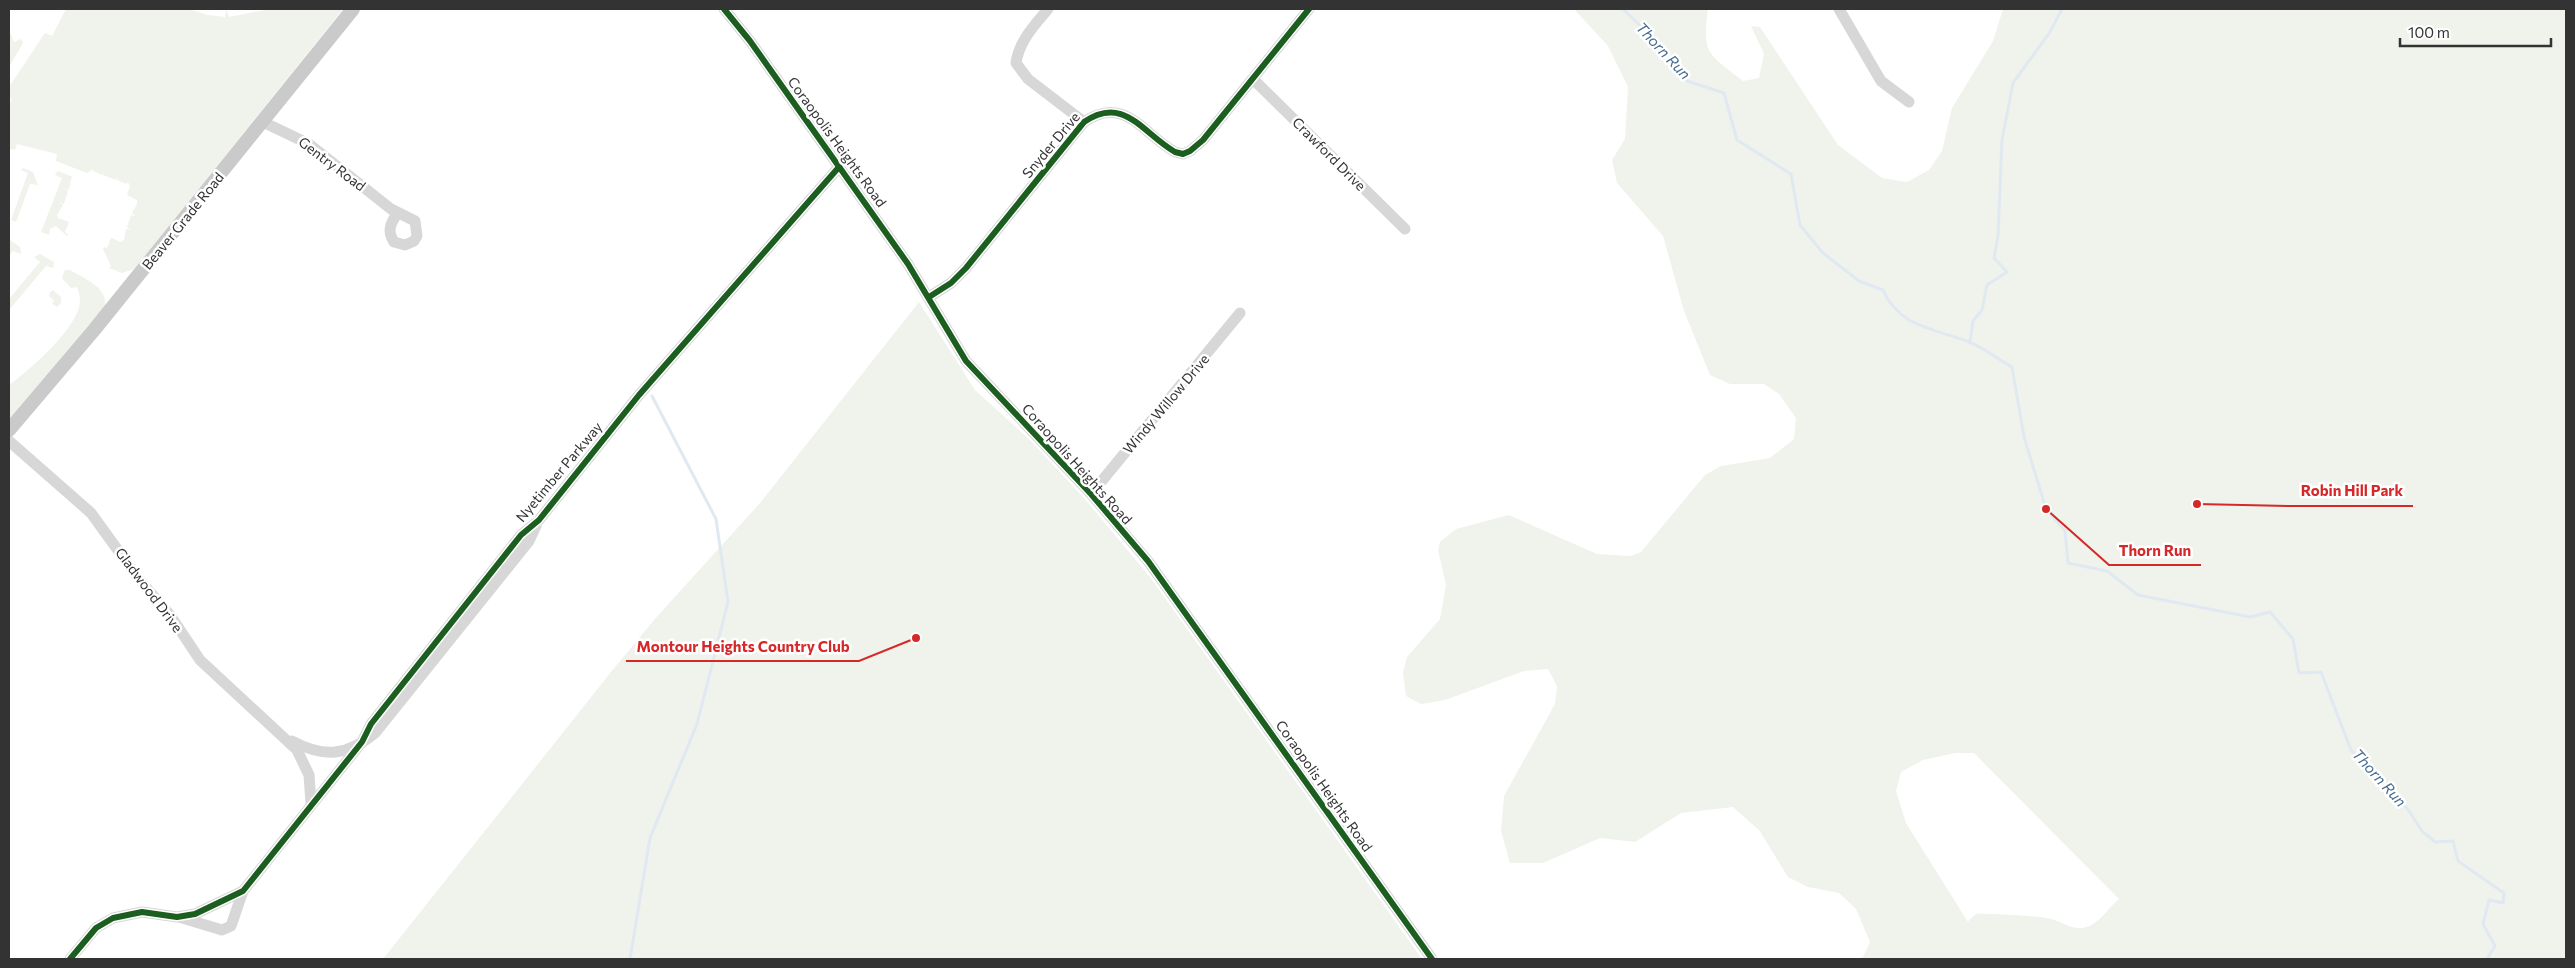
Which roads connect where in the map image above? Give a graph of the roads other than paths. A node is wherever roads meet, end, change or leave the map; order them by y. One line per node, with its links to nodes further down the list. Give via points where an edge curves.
1 (353, 9): 8 (main road, Beaver Grade Road)
2 (724, 9): 10 (street, Coraopolis Heights Road)
3 (1048, 9): 9 (street, via 1025,36 1016,63 1028,79)
4 (1309, 9): 6 (street, Snyder Drive)
5 (1839, 9): 7 (street, via 1881,81)
6 (1253, 79): 9 (street, Snyder Drive, via 1203,140 1183,154 1167,147 1118,111 1103,112); 12 (street, Crawford Drive)
7 (1909, 102)
8 (263, 122): 11 (street, Gentry Road, via 309,144); 15 (main road, Beaver Grade Road)
9 (1084, 122): 13 (street, Snyder Drive, via 966,268 951,283)
10 (839, 167): 13 (street, Coraopolis Heights Road); 19 (street, Nyetimber Parkway, via 639,395 379,729)
11 (397, 214)
12 (1405, 229)
13 (929, 297): 17 (street, Coraopolis Heights Road, via 966,361)
14 (1240, 313): 17 (street, Windy Willow Drive)
15 (9, 430)
16 (9, 441): 18 (street, Gladwood Drive, via 91,513 138,578 170,615 200,660)
17 (1091, 494): 24 (street, Coraopolis Heights Road, via 1153,569)
18 (288, 739): 19 (street, Gladwood Drive, via 310,750 328,754 350,749); 20 (street, Gladwood Drive, via 309,775)
19 (362, 742): 20 (street, Nyetimber Parkway)
20 (312, 803): 21 (street, Nyetimber Parkway)
21 (243, 891): 22 (street, via 195,914); 22 (street, via 232,926 222,930)
22 (177, 917): 23 (street, via 142,912 113,918 96,928)
23 (70, 959)
24 (1432, 959)

